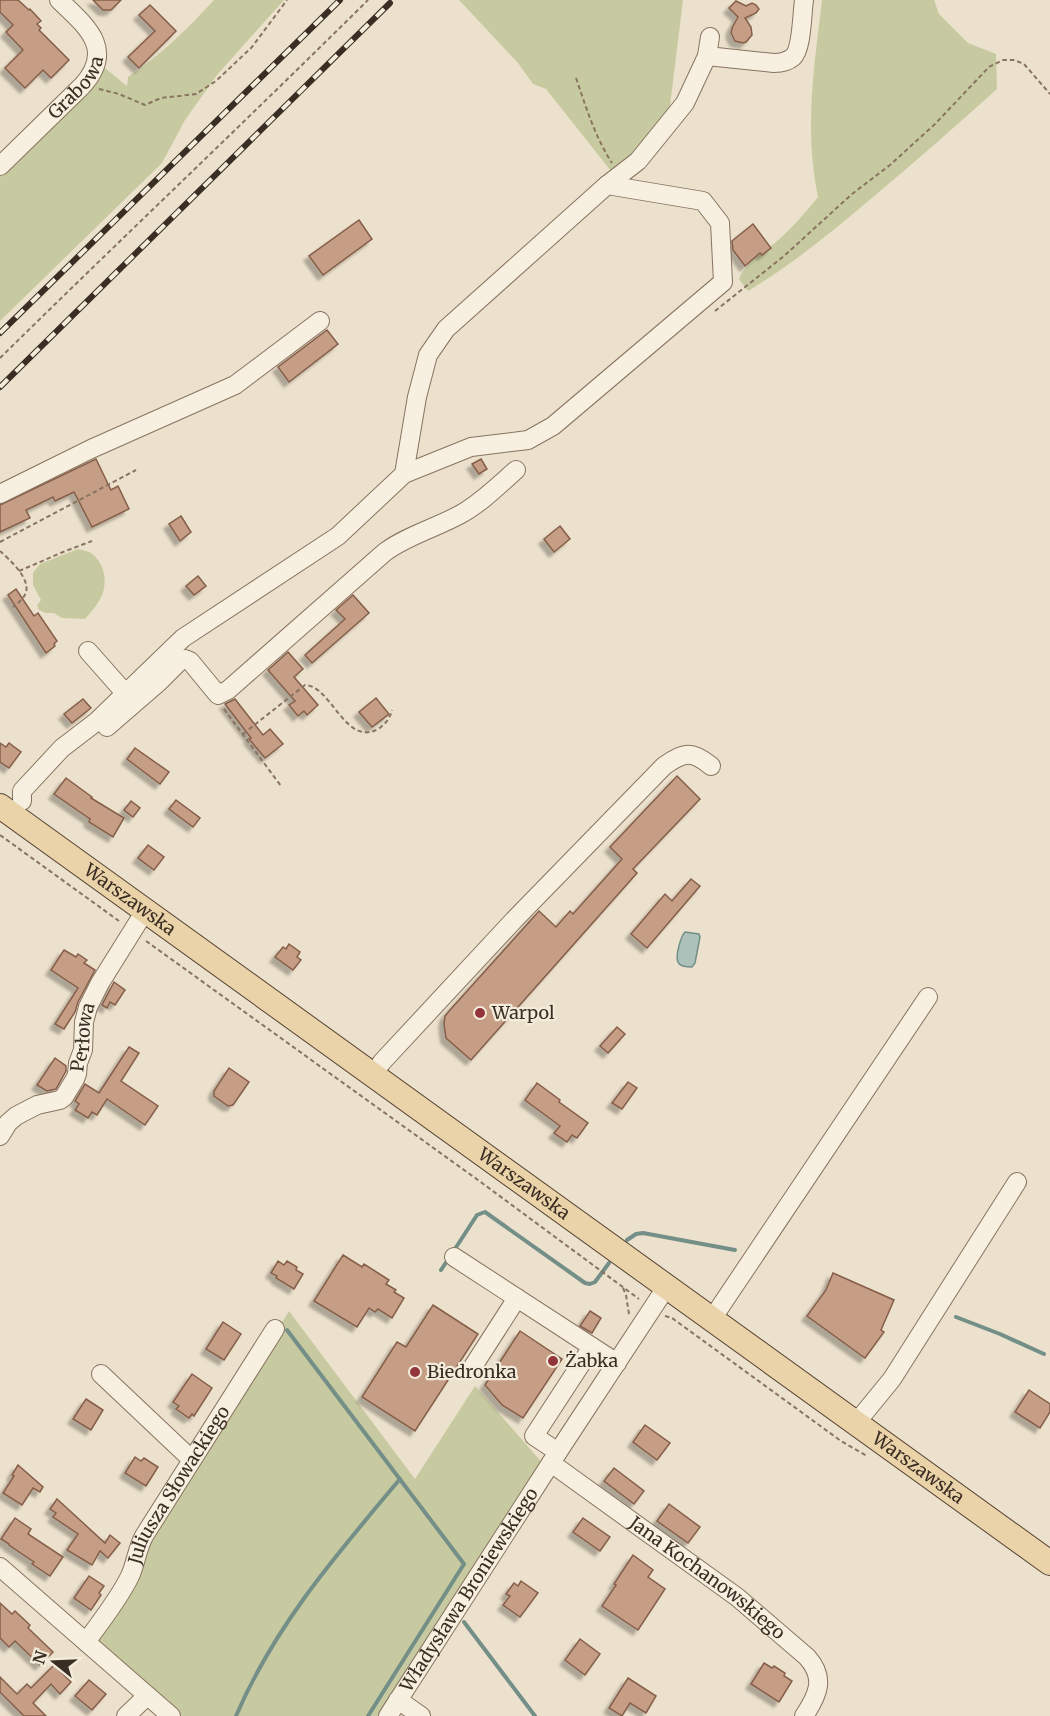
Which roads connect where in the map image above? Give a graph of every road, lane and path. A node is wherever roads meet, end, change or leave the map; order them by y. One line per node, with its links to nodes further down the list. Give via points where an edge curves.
1 (59, 0): 8 (street, Grabowa, via 94,37 96,59)
2 (287, 0): 8 (path, via 252,47 196,94 161,98 145,105 119,93)
3 (368, 0): 14 (path)
4 (804, 0): 6 (street, via 798,49 784,62)
5 (710, 37): 6 (street)
6 (707, 56): 11 (street, via 685,103 638,161)
7 (576, 78): 11 (path)
8 (82, 86): 10 (street, Grabowa)
9 (1050, 94): 12 (path, via 1024,64 1003,60 989,67 935,124)
10 (0, 166)
11 (613, 180): 17 (street, via 446,329 428,355); 17 (street, via 703,201 720,223 723,282 553,426 528,440 471,447)
12 (852, 194)
13 (320, 321): 18 (street, via 235,384)
14 (0, 358)
15 (136, 470): 20 (path)
16 (516, 470): 26 (street, via 473,507 385,552 237,684)
17 (404, 474): 25 (street, via 338,536 183,638)
18 (0, 494)
19 (92, 541): 22 (path)
20 (0, 542)
21 (0, 551): 22 (path)
22 (19, 571): 23 (path, via 26,594)
23 (13, 607)
24 (88, 651): 25 (street)
25 (126, 694): 31 (street, via 62,748 22,791)
26 (218, 695): 28 (path); 31 (street, via 190,661 182,660 74,753 32,797)
27 (392, 710): 28 (path, via 381,727 362,731 348,725 314,686 305,685)
28 (243, 734): 30 (path)
29 (711, 766): 35 (street, via 693,755 680,754 664,766 514,920)
30 (281, 786)
31 (8, 814): 32 (main road, Warszawska); 33 (path)
32 (145, 911): 33 (street, Perłowa); 35 (main road, Warszawska)
33 (132, 931): 36 (street, Perłowa, via 88,1007 83,1050 70,1088 60,1100 16,1116); 39 (path)
34 (928, 997): 44 (street)
35 (373, 1075): 41 (main road, Warszawska)
36 (0, 1136)
37 (1017, 1182): 51 (street, via 892,1379)
38 (454, 1257): 42 (street)
39 (609, 1276)
40 (622, 1285): 45 (path)
41 (668, 1286): 44 (main road, Warszawska); 48 (street, Władysława Broniewskiego)
42 (517, 1298): 47 (street); 49 (street)
43 (662, 1316): 53 (path, via 672,1318 841,1441)
44 (712, 1319): 51 (main road, Warszawska)
45 (629, 1322)
46 (275, 1329): 54 (street, Juliusza Słowackiego)
47 (592, 1347): 48 (street); 52 (street, Jana Kochanowskiego, via 534,1436)
48 (617, 1363): 52 (street, Władysława Broniewskiego)
49 (472, 1368)
50 (101, 1374): 54 (street)
51 (856, 1423): 55 (main road, Warszawska)
52 (554, 1457): 59 (street, Władysława Broniewskiego); 64 (street, Jana Kochanowskiego, via 737,1597 807,1657 818,1674 818,1686)
53 (871, 1458)
54 (191, 1459): 57 (street, Juliusza Słowackiego, via 144,1536 126,1584)
55 (1050, 1563)
56 (0, 1567): 57 (street)
57 (86, 1642): 58 (street)
58 (147, 1696): 60 (street); 61 (street)
59 (398, 1700): 62 (street, Władysława Broniewskiego); 63 (street)
60 (126, 1716)
61 (171, 1716)
62 (388, 1716)
63 (421, 1716)
64 (804, 1716)

